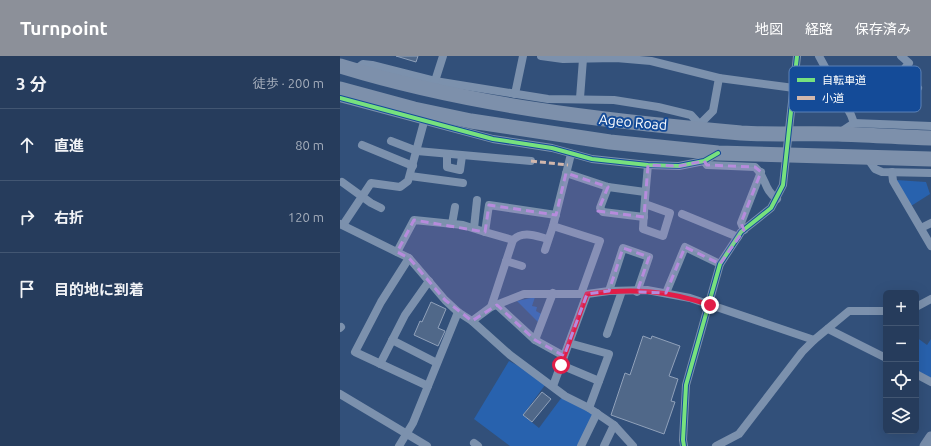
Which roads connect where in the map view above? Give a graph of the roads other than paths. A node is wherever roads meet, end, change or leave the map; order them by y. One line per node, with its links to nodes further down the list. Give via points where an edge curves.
1 (443, 56): 15 (street)
2 (523, 56): 19 (street)
3 (542, 56): 8 (street)
4 (797, 56): 10 (street)
5 (819, 56): 11 (street)
6 (901, 56): 12 (street, via 909,63)
7 (616, 57): 8 (street); 14 (street, via 651,61)
8 (578, 58): 21 (street)
9 (340, 66): 13 (highway, Ageo Road)
10 (796, 66)
11 (824, 66)
12 (906, 66)
13 (355, 70): 15 (street, via 363,64 372,65); 27 (highway, Ageo Road, via 421,89 548,112 618,121)
14 (719, 78): 16 (street); 27 (street, via 713,110)
15 (435, 81): 19 (street)
16 (789, 87)
17 (340, 89): 18 (highway, Ageo Road)
18 (355, 94): 22 (street); 37 (highway, Ageo Road, via 471,121 610,142)
19 (516, 94): 21 (street, via 548,99)
20 (340, 98): 22 (street)
21 (580, 98): 27 (street, via 614,100 677,110 691,115)
22 (374, 108): 25 (street)
23 (791, 112): 29 (street)
24 (849, 112): 26 (street)
25 (424, 122): 34 (street); 36 (street)
26 (854, 123): 28 (street); 30 (street)
27 (702, 126): 29 (highway, Ageo Road, via 742,133)
28 (931, 126)
29 (789, 133): 30 (highway, Ageo Road); 38 (street)
30 (838, 134): 31 (highway, Ageo Road)
31 (931, 138)
32 (391, 141): 34 (street)
33 (362, 145): 44 (street)
34 (417, 151): 35 (street); 44 (street)
35 (447, 154): 39 (street); 39 (street, via 447,168 460,170)
36 (571, 154): 45 (street, via 592,160); 48 (street)
37 (718, 154): 38 (highway, Ageo Road); 43 (street)
38 (786, 155): 40 (highway, Ageo Road); 56 (street, via 783,185)
39 (462, 156): 42 (street)
40 (868, 159): 41 (highway, Ageo Road); 47 (street, via 875,169)
41 (931, 160)
42 (531, 161)
43 (704, 161): 45 (street, via 679,166); 46 (street, via 707,165 755,167)
44 (412, 166): 50 (street)
45 (648, 166): 54 (street)
46 (761, 172): 56 (street, via 769,193); 70 (street, via 741,223)
47 (892, 172): 49 (street); 69 (street, via 893,181)
48 (566, 173): 53 (street); 62 (street)
49 (931, 173)
50 (410, 176): 52 (street); 55 (street, via 400,187 370,183)
51 (342, 182): 55 (street)
52 (463, 183)
53 (608, 187): 54 (street); 63 (street, via 600,208 603,212)
54 (645, 192): 58 (street)
55 (362, 197): 60 (street); 66 (street)
56 (777, 199): 70 (street, via 760,218)
57 (477, 200): 68 (street)
58 (644, 204): 63 (street); 63 (street, via 670,213 663,236 643,229)
59 (455, 207): 65 (street)
60 (381, 208)
61 (682, 214): 72 (street)
62 (556, 215): 67 (street); 71 (street, via 489,205)
63 (644, 217)
64 (931, 223): 69 (street)
65 (452, 224): 68 (street); 77 (street, via 414,220)
66 (341, 225): 77 (street)
67 (553, 226): 73 (street); 88 (street, via 600,241)
68 (474, 228): 71 (street)
69 (921, 228): 75 (street)
70 (744, 230): 72 (street)
71 (485, 232): 74 (street)
72 (738, 237): 80 (street)
73 (548, 239): 74 (street, via 526,234 518,235); 76 (street)
74 (513, 240): 79 (street)
75 (931, 246)
76 (545, 250)
77 (397, 252): 78 (street)
78 (409, 258): 82 (street); 105 (street, via 380,302 355,352)
79 (506, 261): 81 (street); 92 (street)
80 (720, 264): 87 (street, via 685,247); 90 (street)
81 (522, 266)
82 (429, 281): 94 (street); 98 (street, via 405,315)
83 (609, 291): 84 (street); 85 (street, via 624,248 649,258); 88 (street)
84 (622, 291): 85 (street); 97 (street)
85 (637, 292): 87 (street, via 647,290)
86 (553, 293): 88 (street); 92 (street, via 524,294); 99 (street)
87 (666, 293): 90 (street)
88 (584, 294): 101 (street)
89 (931, 299): 91 (street)
90 (710, 305): 100 (street); 123 (street, via 686,385)
91 (919, 305)
92 (494, 306): 95 (street); 99 (street)
93 (883, 311): 96 (street, via 849,311)
94 (458, 312): 95 (street); 104 (street)
95 (472, 321): 111 (street, via 510,355)
96 (828, 329): 100 (street); 103 (street)
97 (607, 334)
98 (392, 340): 104 (street); 105 (street)
99 (535, 340): 102 (street)
100 (814, 340): 124 (street, via 739,434)
101 (569, 343): 102 (street); 108 (street, via 609,354)
102 (564, 356): 106 (street)
103 (883, 356)
104 (438, 363): 110 (street)
105 (380, 364): 110 (street)
106 (561, 365): 108 (street); 111 (street)
107 (919, 376): 109 (street)
108 (599, 380): 113 (street)
109 (931, 382)
110 (428, 386): 116 (street)
111 (553, 386): 113 (street, via 565,396)
112 (340, 394): 116 (street)
113 (589, 408): 114 (street)
114 (597, 413): 115 (street); 120 (street)
115 (614, 425): 121 (street); 122 (street)
116 (407, 434): 118 (street); 119 (street)
117 (931, 437): 125 (street)
118 (399, 446)
119 (427, 446)
120 (581, 446)
121 (604, 446)
122 (633, 446)
123 (684, 446)
124 (716, 446)
125 (925, 446)

